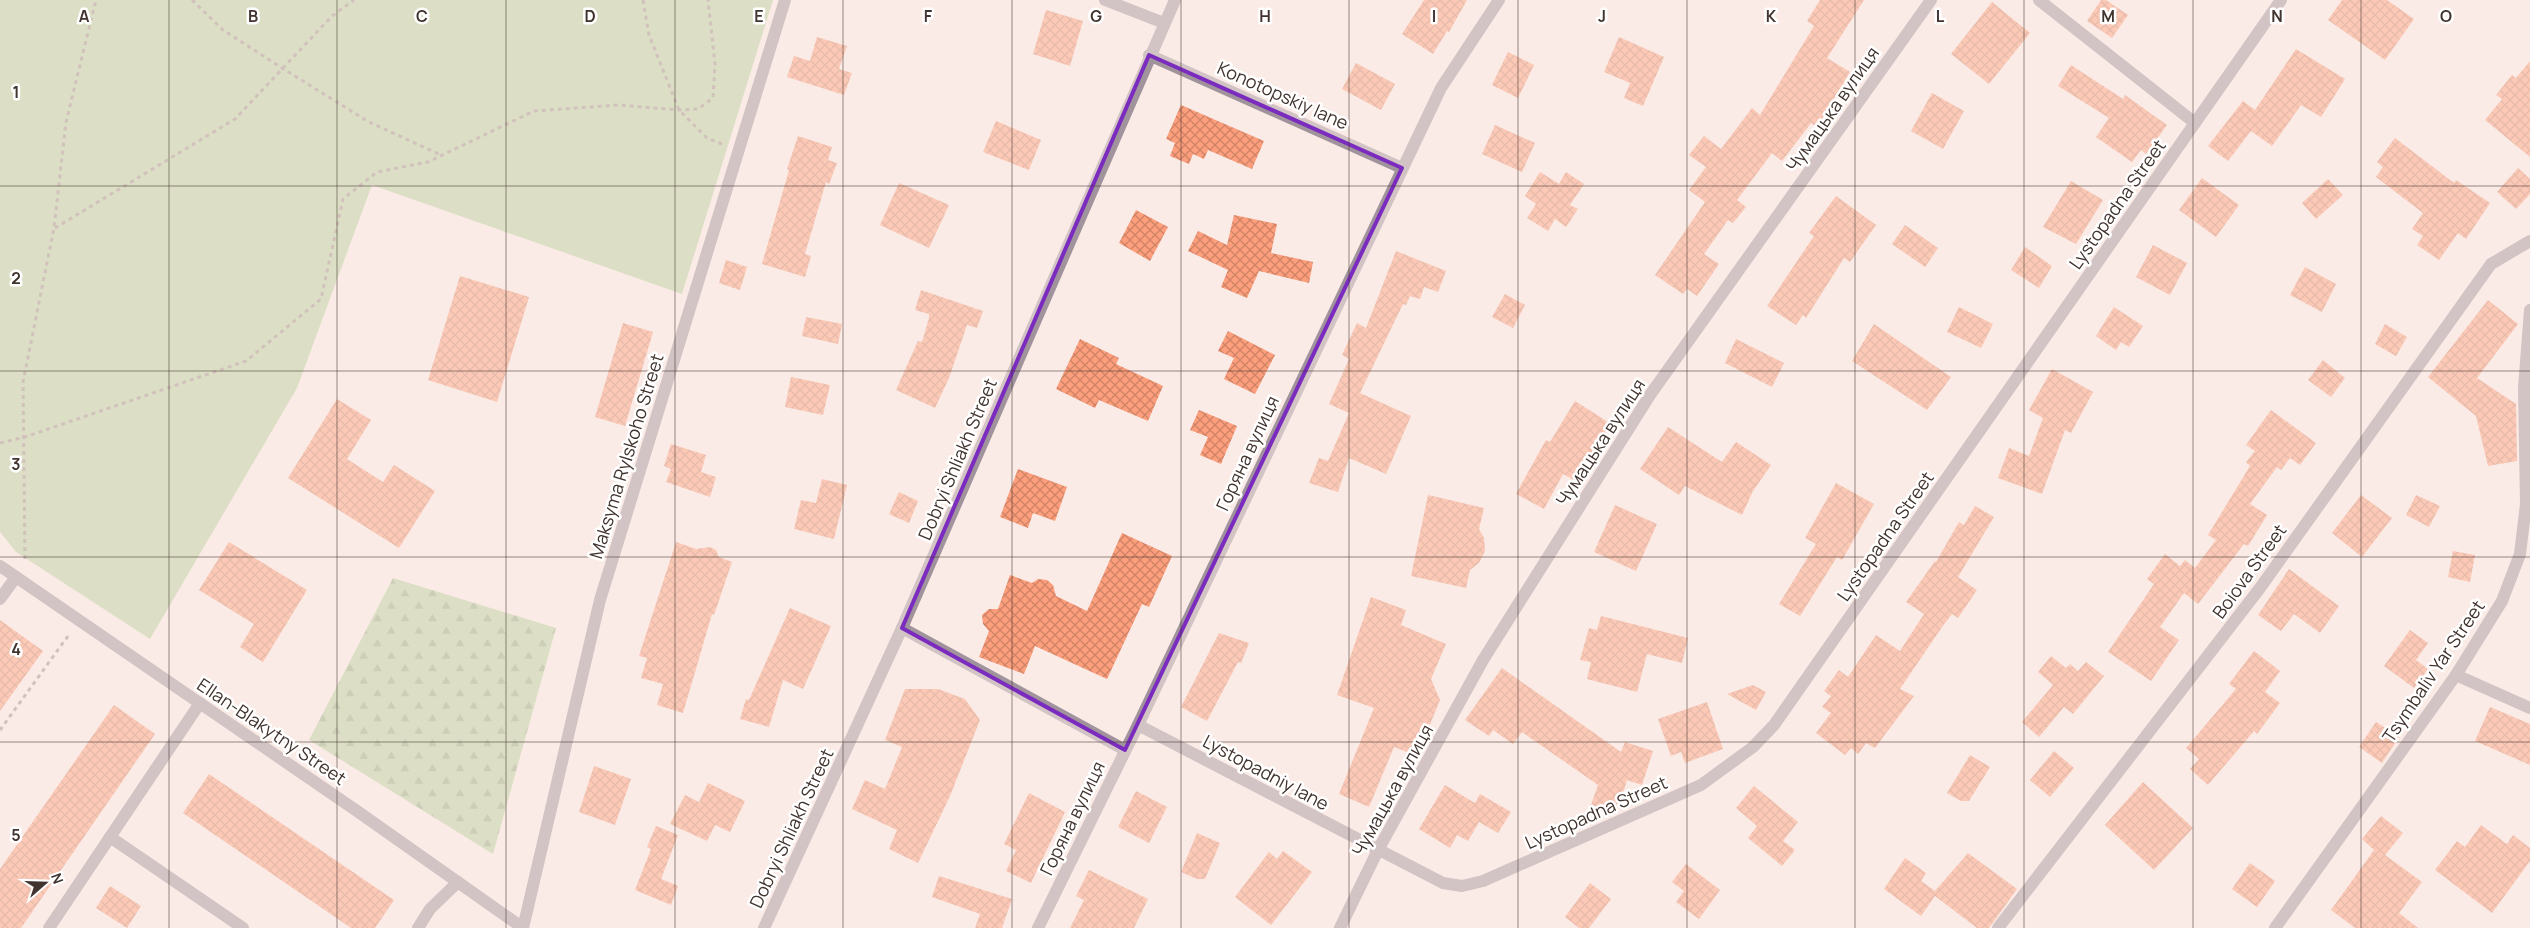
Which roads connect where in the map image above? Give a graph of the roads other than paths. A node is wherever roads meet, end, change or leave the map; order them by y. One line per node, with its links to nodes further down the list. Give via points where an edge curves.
1 (785, 0): 29 (street, Maksyma Rylskoho Street, via 600,600)
2 (1105, 0): 8 (street)
3 (1175, 0): 8 (street, Dobryi Shliakh Street)
4 (1499, 0): 11 (street, Горяна вулиця, via 1441,88)
5 (1931, 0): 24 (street, Чумацька вулиця, via 1650,395 1483,660)
6 (2039, 0): 10 (street)
7 (2281, 0): 10 (street, Lystopadna Street)
8 (1164, 24): 9 (street, Dobryi Shliakh Street)
9 (1149, 55): 11 (street, Konotopskiy lane); 17 (street, Dobryi Shliakh Street)
10 (2195, 123): 24 (street, Lystopadna Street, via 1774,725 1753,747 1701,785 1483,881 1462,886 1443,883)
11 (1402, 168): 21 (street, Горяна вулиця)
12 (2530, 241): 33 (street, Boiova Street, via 2491,264 2260,588)
13 (2530, 310): 18 (street, Tsymbaliv Yar Street, via 2524,388 2526,504 2520,554 2502,601)
14 (0, 566): 15 (street, Ellan-Blakytny Street)
15 (16, 578): 16 (street); 19 (street, Ellan-Blakytny Street)
16 (0, 599)
17 (902, 628): 22 (street); 30 (street, Dobryi Shliakh Street)
18 (2456, 675): 20 (street); 34 (street, Tsymbaliv Yar Street)
19 (200, 703): 23 (street); 25 (street, Ellan-Blakytny Street)
20 (2530, 708)
21 (1138, 725): 22 (street, Горяна вулиця); 24 (street, Lystopadniy lane)
22 (1125, 750): 31 (street, Горяна вулиця)
23 (110, 837): 26 (street); 27 (street)
24 (1378, 850): 32 (street, Чумацька вулиця)
25 (458, 882): 28 (street, via 430,909); 29 (street, Ellan-Blakytny Street)
26 (49, 928)
27 (243, 928)
28 (418, 928)
29 (523, 928)
30 (764, 928)
31 (1038, 928)
32 (1340, 928)
33 (1998, 928)
34 (2275, 928)

